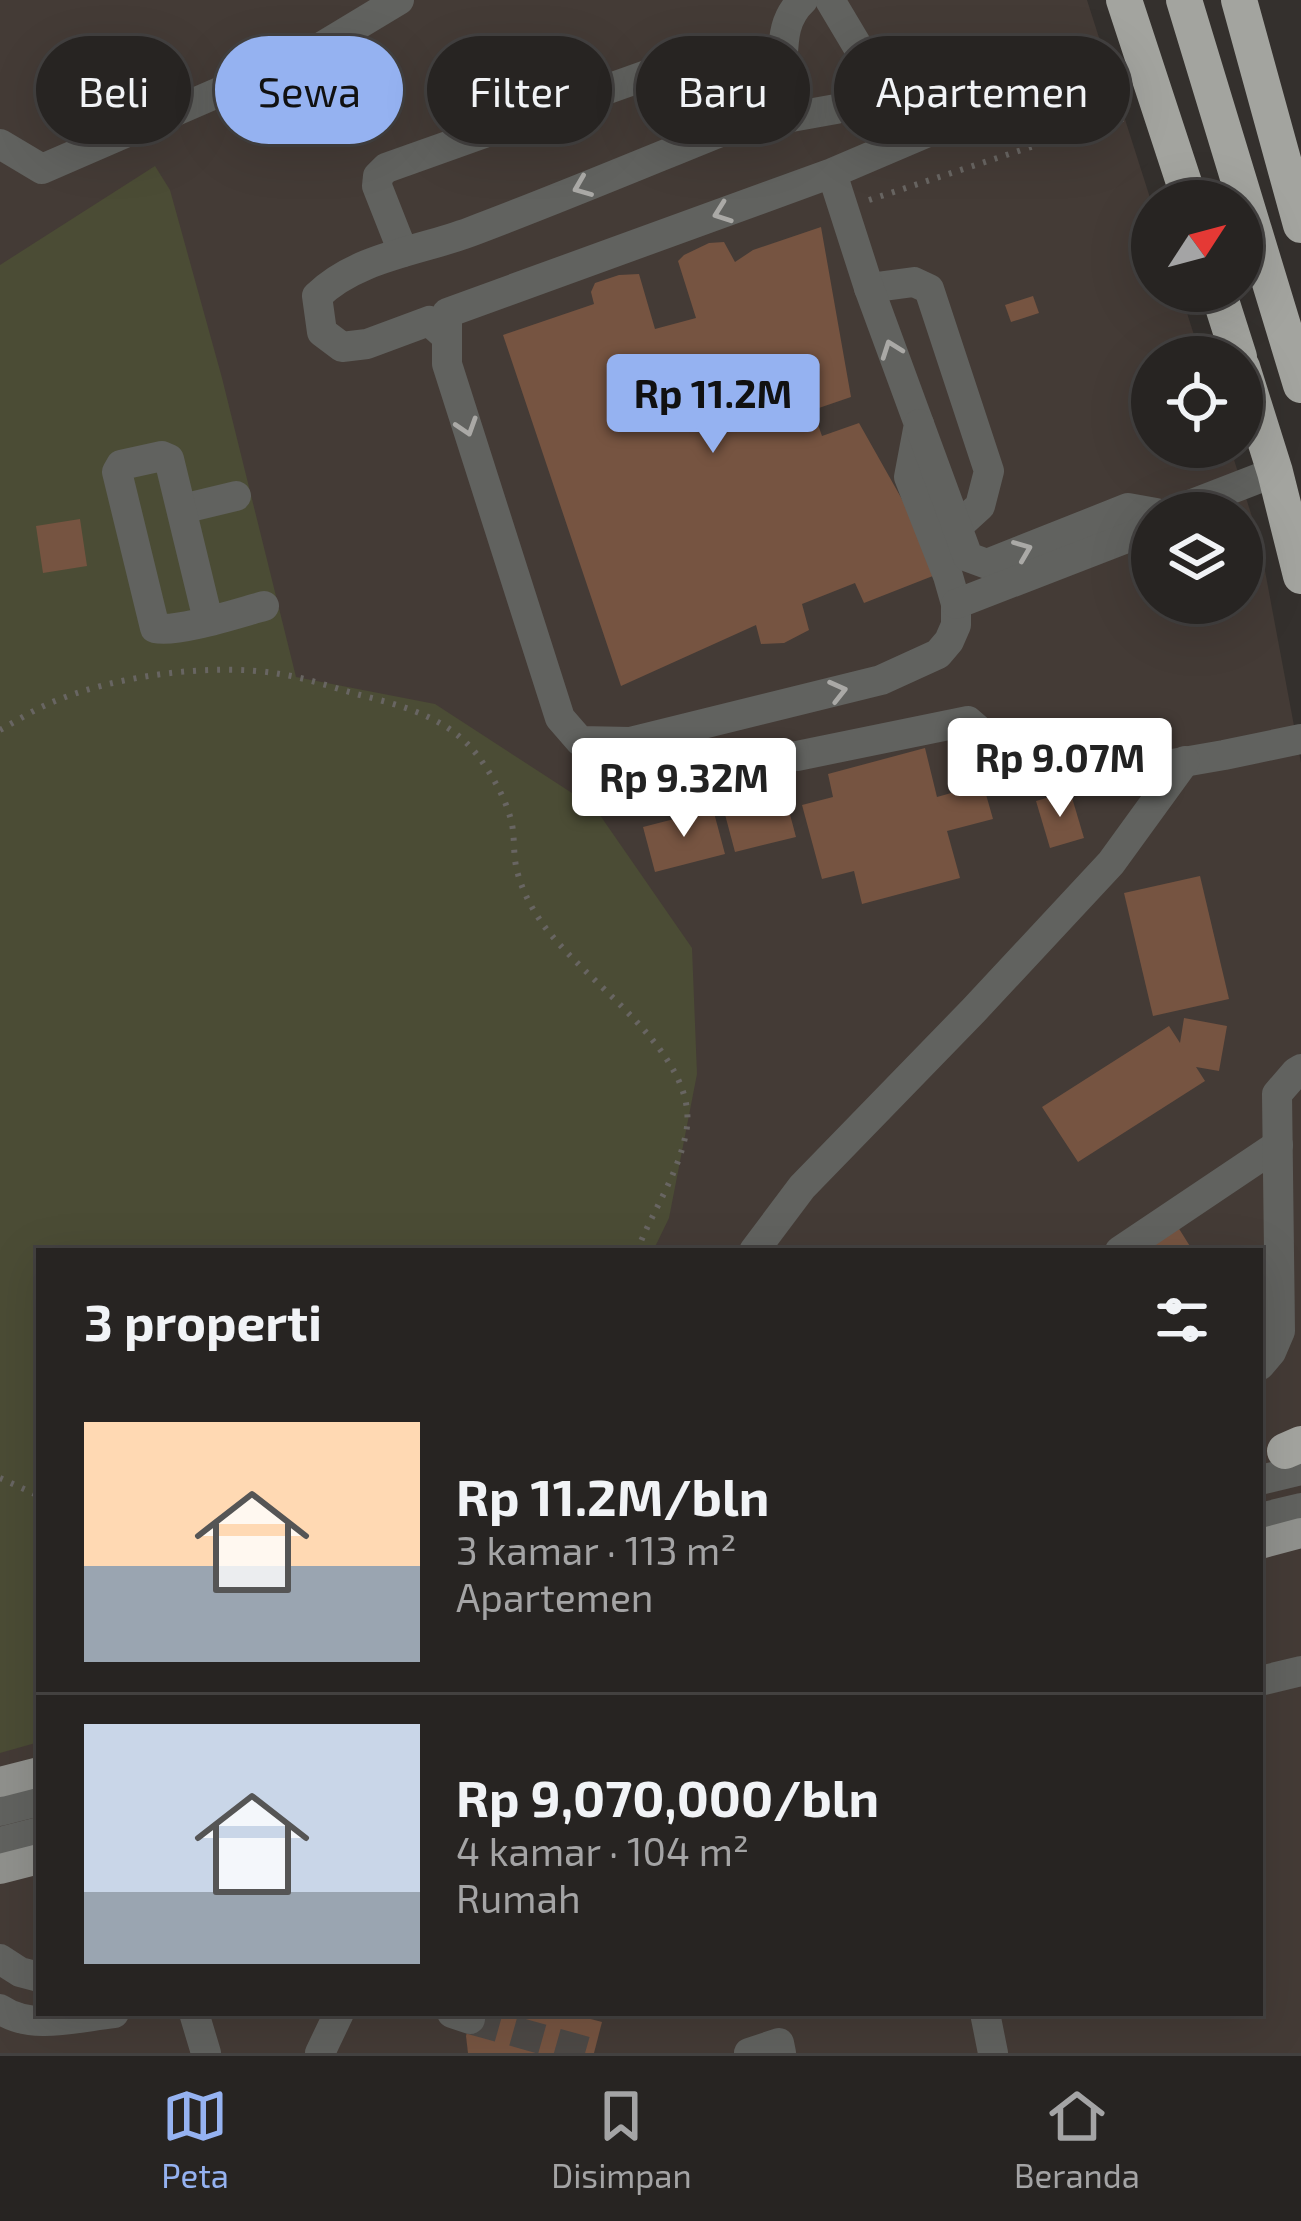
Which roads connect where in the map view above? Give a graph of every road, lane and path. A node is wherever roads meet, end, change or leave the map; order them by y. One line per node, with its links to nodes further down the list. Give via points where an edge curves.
1 (399, 0): 11 (lane, via 316,50 42,169)
2 (803, 0): 7 (lane)
3 (830, 0): 8 (lane)
4 (1124, 0): 10 (highway)
5 (1184, 0): 21 (highway)
6 (1239, 0): 17 (highway)
7 (784, 36)
8 (851, 36)
9 (636, 79): 18 (lane, via 386,168 377,186)
10 (1162, 110): 15 (highway); 16 (path, via 877,195)
11 (0, 144)
12 (697, 144): 18 (lane, one-way to 18)
13 (900, 144): 14 (lane)
14 (832, 173): 16 (lane); 20 (lane, one-way to 20, via 447,314)
15 (1184, 180)
16 (845, 214): 19 (lane)
17 (1301, 225)
18 (403, 252): 20 (lane, via 335,278 317,296 322,332 342,346 367,344 429,321)
19 (869, 288): 22 (lane, one-way to 19); 29 (lane, via 914,282 928,289 989,471 980,506)
20 (447, 337): 32 (lane, one-way to 32, via 447,364 560,718 580,741 630,742 881,680 938,654 956,626)
21 (1301, 385)
22 (919, 424): 29 (lane); 32 (lane, via 909,477)
23 (1263, 434): 24 (highway)
24 (1275, 472): 25 (lane); 31 (highway)
25 (1223, 492)
26 (236, 496): 27 (lane)
27 (182, 509): 34 (lane); 34 (lane, via 168,457 118,467 155,628)
28 (1131, 509): 29 (lane, one-way to 28, via 968,557 987,564)
29 (957, 527)
30 (1131, 536): 32 (lane)
31 (1301, 576)
32 (956, 604)
33 (264, 606): 34 (lane)
34 (208, 620)
35 (0, 730): 41 (path, via 103,687 206,669 281,674 453,729 494,777 511,821 516,868 544,926 679,1077 687,1130)
36 (1301, 739): 38 (lane)
37 (797, 756): 38 (lane, via 968,722 1027,772 1086,779)
38 (1185, 761): 42 (lane, via 1111,863 802,1187)
39 (1301, 1070): 40 (lane, via 1277,1094)
40 (1278, 1144): 43 (lane); 44 (lane, via 1280,1331)
41 (639, 1248)
42 (756, 1248)
43 (1124, 1248)
44 (1263, 1361)
45 (1290, 1454): 46 (lane)
46 (1263, 1477)
47 (0, 1478): 48 (path)
48 (36, 1495)
49 (1301, 1508): 50 (lane)
50 (1263, 1517)
51 (1301, 1533): 52 (main road)
52 (1263, 1543)
53 (1301, 1671): 54 (lane)
54 (1263, 1680)
55 (36, 1773): 56 (main road)
56 (0, 1782)
57 (36, 1803): 58 (lane)
58 (0, 1811)
59 (36, 1833): 60 (lane)
60 (0, 1842)
61 (36, 1859): 62 (main road)
62 (0, 1869)
63 (0, 1959): 64 (lane)
64 (36, 1976)
65 (86, 2016): 69 (lane)
66 (195, 2016): 70 (lane)
67 (338, 2016): 71 (lane)
68 (986, 2016): 74 (lane)
69 (4, 2017)
70 (206, 2053)
71 (320, 2053)
72 (749, 2053): 73 (lane, via 779,2043)
73 (782, 2053)
74 (992, 2053)

